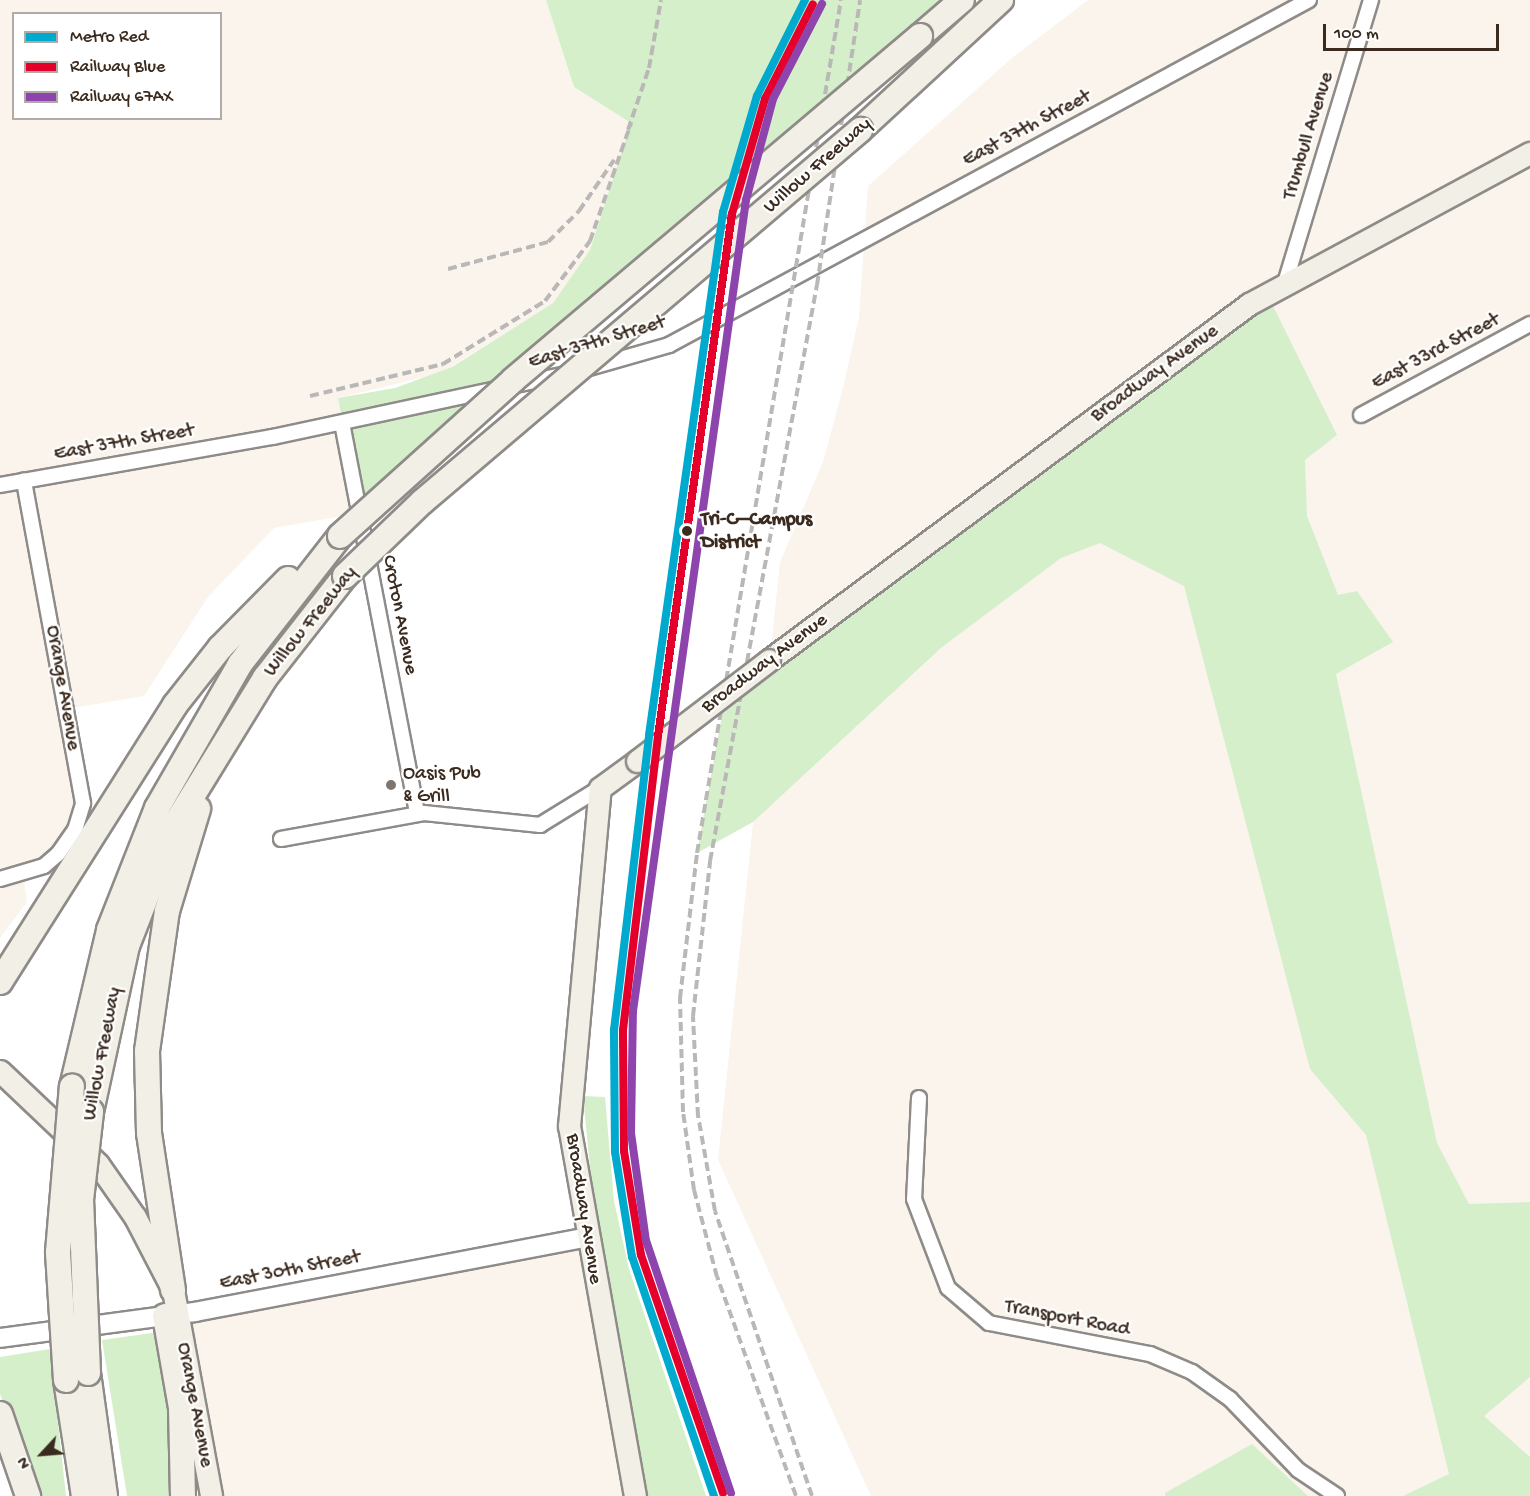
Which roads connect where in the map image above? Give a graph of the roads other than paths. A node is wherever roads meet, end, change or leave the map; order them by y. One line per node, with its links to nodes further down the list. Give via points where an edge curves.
1 (952, 0): 8 (highway)
2 (962, 0): 8 (highway, Willow Freeway)
3 (1001, 0): 7 (highway, Willow Freeway)
4 (1014, 0): 7 (highway)
5 (1309, 0): 13 (street, East 37th Street, via 669,345 529,385)
6 (1371, 0): 10 (street, Trumbull Avenue)
7 (964, 33): 17 (highway, Willow Freeway, bridge, via 860,130 422,502 345,576)
8 (920, 36): 16 (highway, Willow Freeway, bridge, via 504,387)
9 (1530, 153): 10 (main road, Broadway Avenue)
10 (1285, 283): 18 (main road, Broadway Avenue, bridge, via 1249,304)
11 (1530, 324): 12 (street, East 33rd Street)
12 (1361, 415)
13 (342, 423): 14 (street, East 37th Street); 19 (street, Croton Avenue)
14 (24, 480): 15 (street, East 37th Street); 21 (street, Orange Avenue, via 83,803 67,845 44,866)
15 (0, 485)
16 (336, 539): 22 (highway, via 254,612 175,705); 32 (highway, Willow Freeway, bridge, via 240,664 157,808 109,930 72,1087 58,1252)
17 (240, 717): 29 (highway, via 177,869 151,1008 147,1114); 32 (highway, Willow Freeway, bridge, via 192,789 140,907 105,1031 91,1112 81,1221)
18 (600, 788): 19 (street, via 540,825); 27 (main road, Broadway Avenue, via 569,1119)
19 (417, 814): 20 (street)
20 (281, 839)
21 (0, 879)
22 (31, 939): 23 (highway); 24 (highway)
23 (0, 982)
24 (0, 994)
25 (2, 1074): 28 (main road, via 98,1164)
26 (919, 1098): 40 (street, Transport Road, via 914,1199 948,1288 988,1323 1150,1354 1192,1372 1230,1399 1298,1470)
27 (587, 1237): 30 (main road, East 30th Street); 39 (main road, Broadway Avenue)
28 (151, 1251): 29 (main road); 30 (main road)
29 (173, 1290): 30 (main road)
30 (171, 1315): 31 (main road, East 30th Street); 37 (highway, via 181,1408); 38 (main road, Orange Avenue)
31 (0, 1338)
32 (77, 1376): 35 (highway, Willow Freeway); 36 (highway, Willow Freeway)
33 (0, 1414): 34 (highway)
34 (28, 1496)
35 (84, 1496)
36 (105, 1496)
37 (183, 1496)
38 (211, 1496)
39 (635, 1496)
40 (1337, 1496)

